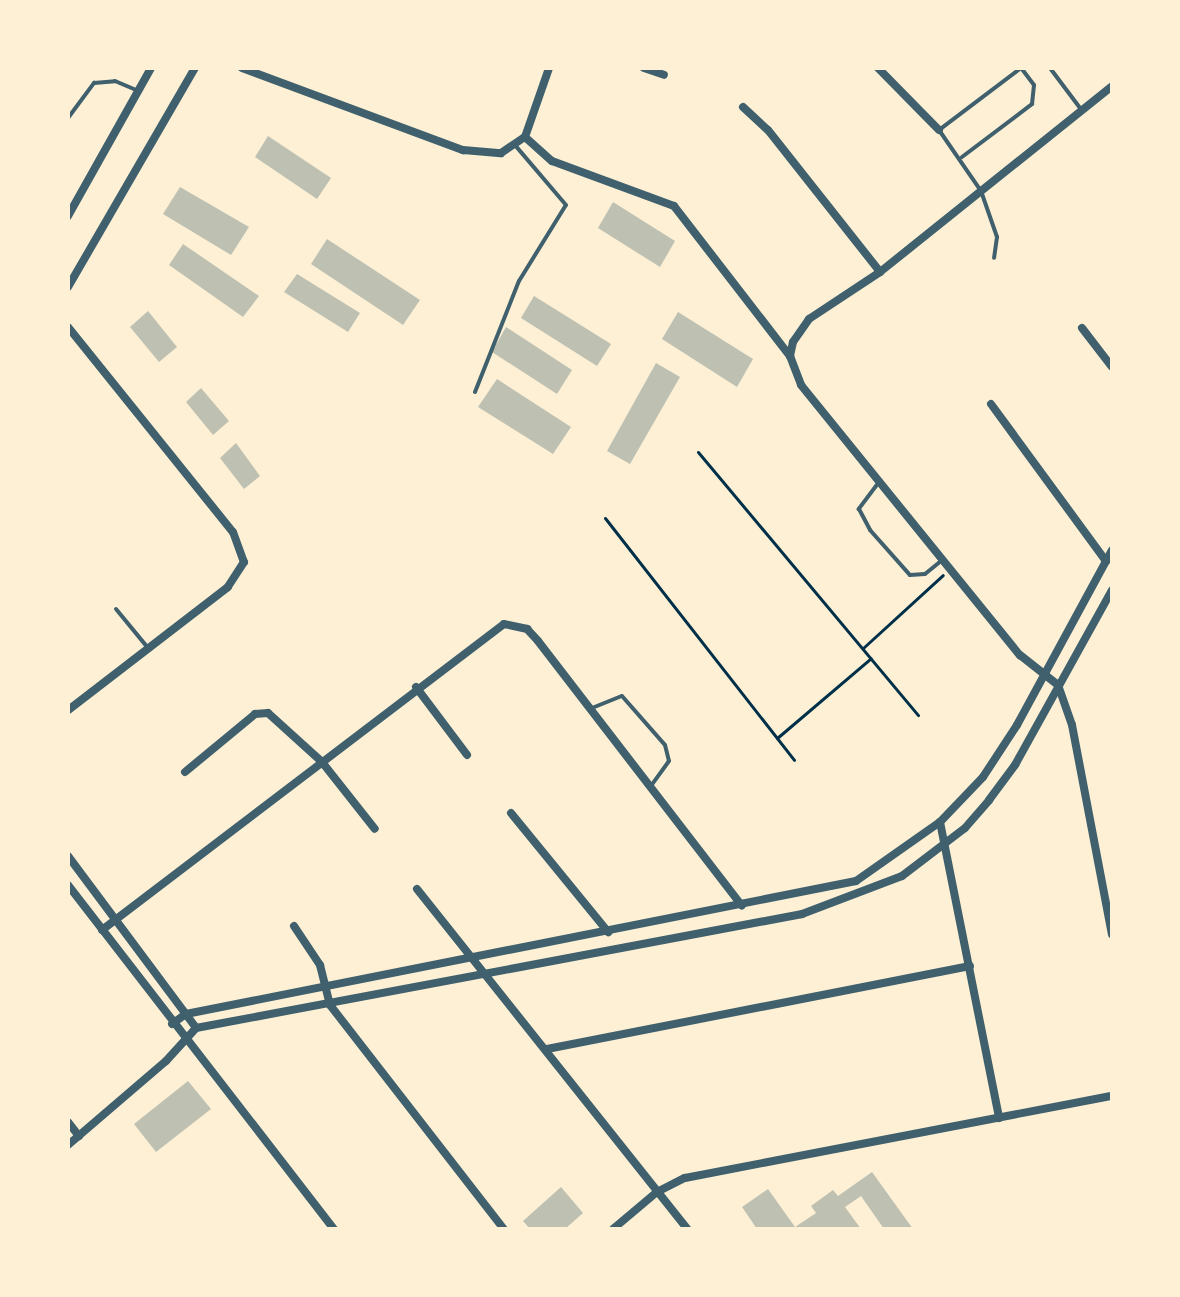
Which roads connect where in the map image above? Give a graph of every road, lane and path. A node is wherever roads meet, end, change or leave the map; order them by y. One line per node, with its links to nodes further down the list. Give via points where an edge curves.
1 (151, 68): 11 (street)
2 (195, 68): 23 (street)
3 (242, 68): 17 (street, via 463,150 501,153)
4 (549, 68): 16 (street)
5 (644, 68): 9 (street)
6 (878, 68): 15 (street)
7 (1021, 68): 15 (lane); 18 (lane, via 1034,85 1032,104)
8 (1050, 68): 13 (lane)
9 (664, 75)
10 (1112, 86): 13 (street)
11 (138, 91): 14 (lane, via 115,81 94,83); 20 (street)
12 (743, 107): 22 (street, via 768,130)
13 (1082, 110): 19 (street)
14 (68, 118)
15 (939, 130): 18 (lane)
16 (525, 137): 17 (street); 26 (street, via 552,161 674,206)
17 (515, 145): 28 (lane, via 566,205 519,281)
18 (962, 157): 19 (lane)
19 (981, 191): 21 (lane, via 997,237); 22 (street)
20 (68, 216)
21 (994, 258)
22 (880, 272): 26 (street, via 809,319)
23 (68, 287)
24 (68, 327): 39 (street, via 233,532 244,562 228,587)
25 (1082, 328): 27 (street)
26 (790, 356): 31 (street, via 801,385)
27 (1112, 367)
28 (475, 392)
29 (991, 404): 35 (street)
30 (698, 452): 40 (path)
31 (880, 480): 34 (street); 34 (lane, via 859,509 870,530 910,575 925,574)
32 (605, 518): 48 (path)
33 (1112, 550): 35 (street)
34 (945, 558): 36 (street)
35 (1106, 561): 42 (street)
36 (951, 567): 40 (path); 42 (street, via 1020,655)
37 (1112, 590): 43 (street)
38 (116, 609): 39 (lane)
39 (148, 648): 45 (street)
40 (862, 648): 41 (path)
41 (871, 658): 47 (path); 48 (path)
42 (1044, 675): 43 (street); 55 (street, via 983,777)
43 (1058, 685): 57 (street, via 1015,765); 66 (street, via 1072,725)
44 (416, 687): 46 (street, via 492,630 516,624 538,641); 49 (street); 51 (street)
45 (68, 710)
46 (590, 710): 53 (street); 53 (lane, via 622,696 665,745 669,761)
47 (918, 715)
48 (777, 738): 50 (path)
49 (467, 755)
50 (794, 760)
51 (322, 762): 52 (street, via 282,720 255,714); 56 (street); 62 (street)
52 (185, 772)
53 (650, 787): 61 (street)
54 (511, 813): 65 (street)
55 (940, 822): 57 (street); 61 (street, via 856,881)
56 (375, 829)
57 (947, 843): 68 (street); 69 (street, via 902,876 837,904)
58 (68, 856): 62 (street)
59 (68, 885): 64 (street)
60 (417, 889): 67 (street)
61 (742, 906): 65 (street)
62 (115, 920): 64 (street); 72 (street)
63 (294, 926): 70 (street)
64 (102, 930): 73 (street)
65 (608, 932): 67 (street)
66 (1112, 934)
67 (474, 958): 69 (street); 70 (street)
68 (970, 966): 76 (street); 78 (street)
69 (490, 974): 71 (street); 76 (street)
70 (326, 985): 71 (street); 72 (street)
71 (330, 1005): 74 (street); 84 (street)
72 (186, 1014): 73 (street); 74 (street)
73 (172, 1024): 75 (street)
74 (196, 1028): 75 (street)
75 (185, 1041): 80 (street); 83 (street)
76 (547, 1049): 82 (street)
77 (1112, 1096): 78 (street)
78 (999, 1118): 82 (street, via 685,1178)
79 (68, 1122): 80 (street)
80 (79, 1136): 81 (street)
81 (68, 1145)
82 (657, 1192): 85 (street); 86 (street)
83 (334, 1229)
84 (504, 1229)
85 (613, 1229)
86 (687, 1229)

